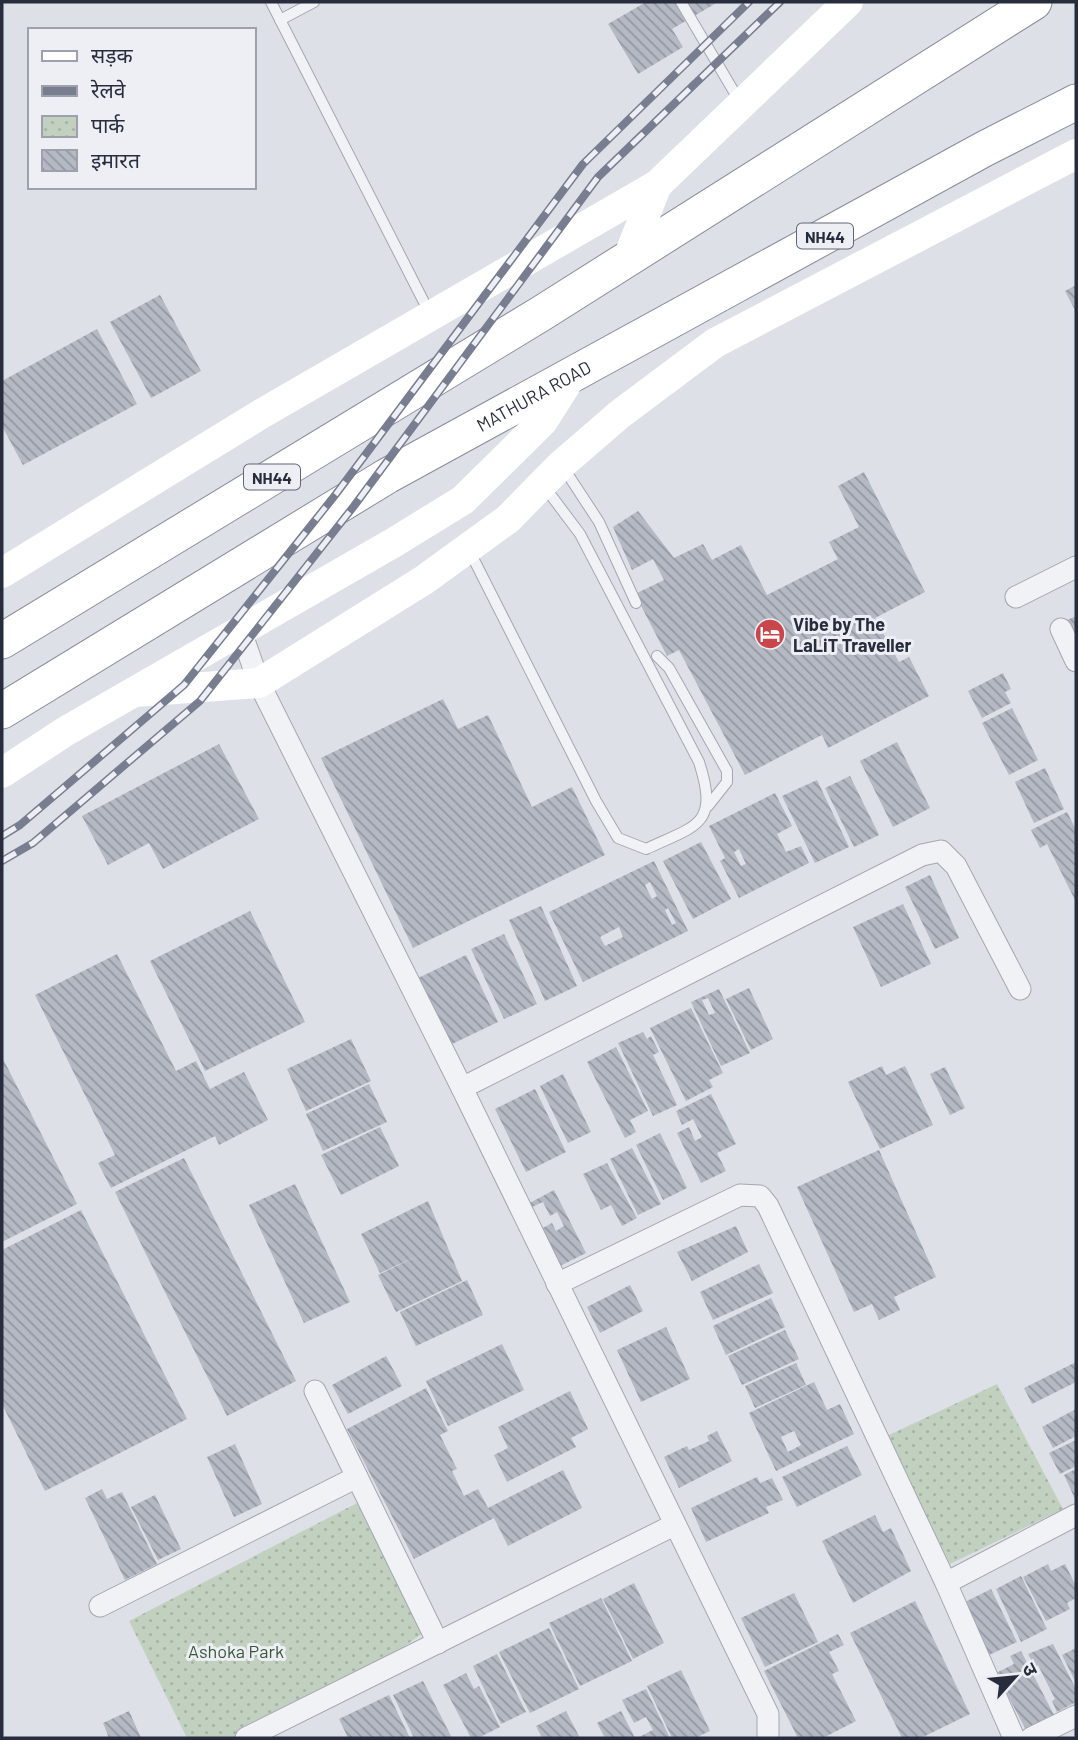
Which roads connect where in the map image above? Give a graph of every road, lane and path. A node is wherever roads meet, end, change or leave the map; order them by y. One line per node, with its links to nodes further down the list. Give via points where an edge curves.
1 (271, 2): 6 (lane)
2 (314, 2): 6 (lane)
3 (681, 2): 8 (lane)
4 (848, 2): 8 (main road)
5 (1034, 2): 11 (highway, NH44)
6 (280, 20): 12 (lane)
7 (1076, 102): 13 (highway, MATHURA ROAD / NH44)
8 (741, 106): 10 (main road)
9 (1076, 153): 14 (main road, via 715,343 620,414)
10 (657, 185): 11 (main road); 12 (main road)
11 (627, 260): 22 (highway, NH44)
12 (432, 318): 17 (main road, via 261,414)
13 (574, 372): 20 (main road, via 543,421 463,500); 27 (highway, MATHURA ROAD / NH44, via 387,476)
14 (552, 474): 15 (main road, via 508,519); 19 (lane, via 599,522); 29 (lane, via 699,762)
15 (468, 548): 25 (main road); 29 (lane, via 618,838 646,849 695,826)
16 (1076, 567): 18 (street)
17 (2, 573)
18 (1016, 597)
19 (636, 603)
20 (240, 629): 25 (street); 26 (main road)
21 (1060, 629): 24 (street)
22 (2, 641)
23 (657, 656): 29 (lane, via 669,668 727,771 727,782)
24 (1076, 661)
25 (259, 682): 26 (main road); 31 (street)
26 (134, 692): 28 (main road)
27 (2, 711)
28 (2, 773)
29 (708, 806)
30 (1020, 989): 31 (street, via 956,866 941,851 932,852)
31 (462, 1088): 32 (street)
32 (557, 1284): 36 (street); 37 (street, via 740,1195 760,1196)
33 (315, 1391): 34 (street)
34 (357, 1477): 38 (street); 39 (street)
35 (1076, 1515): 37 (street)
36 (674, 1525): 39 (street); 42 (street, via 768,1714)
37 (946, 1583): 43 (street)
38 (100, 1606)
39 (438, 1643): 41 (street)
40 (1076, 1716): 44 (street)
41 (246, 1738)
42 (768, 1738)
43 (1014, 1738)
44 (1031, 1738)

